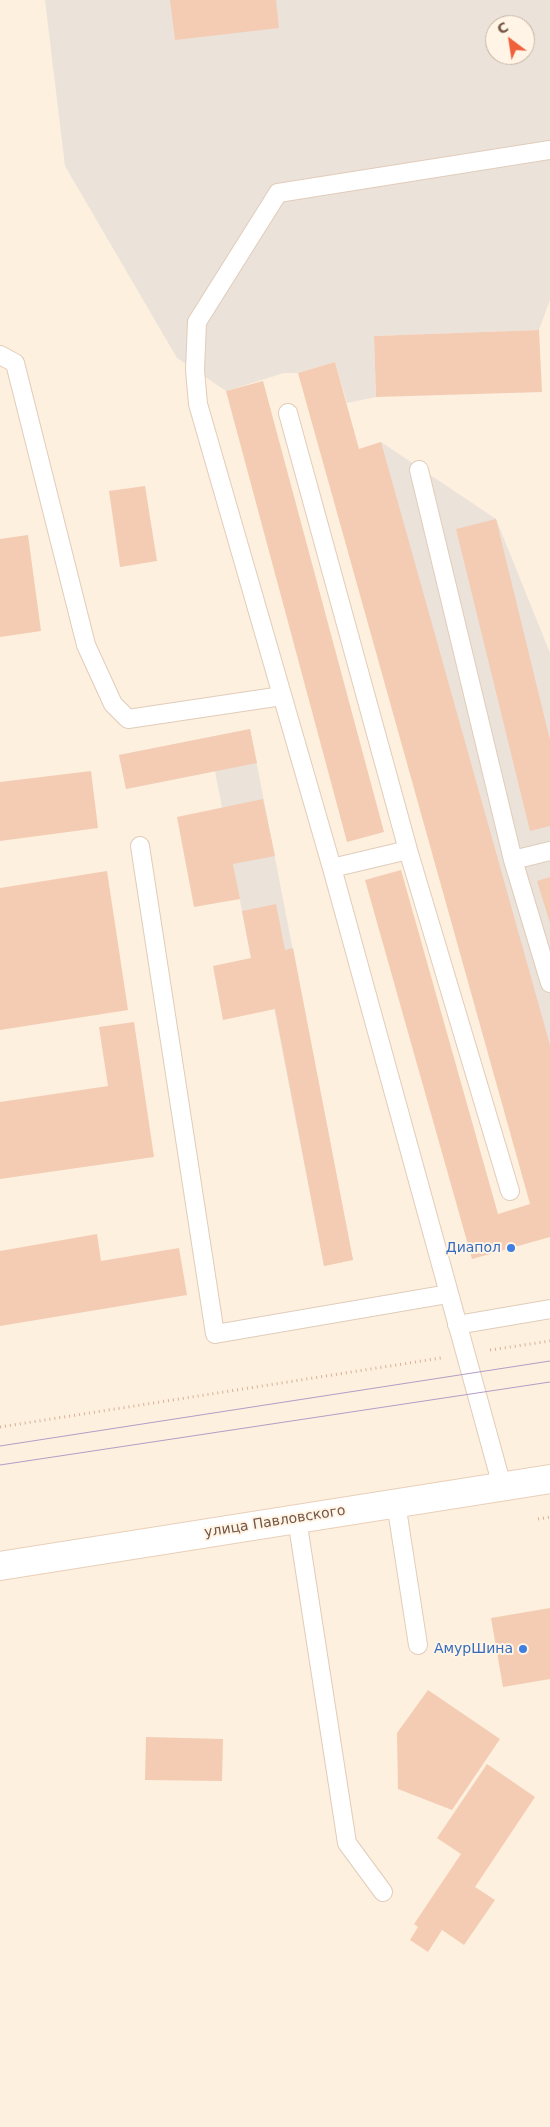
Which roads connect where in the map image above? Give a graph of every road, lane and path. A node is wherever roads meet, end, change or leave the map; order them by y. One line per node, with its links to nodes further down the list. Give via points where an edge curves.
1 (550, 150): 5 (lane, via 278,193 197,322 195,370 198,404)
2 (0, 356): 5 (lane, via 15,363 86,645 112,704 128,719)
3 (288, 413): 7 (lane)
4 (419, 470): 9 (lane)
5 (282, 696): 10 (lane)
6 (140, 846): 13 (lane, via 215,1334)
7 (408, 850): 10 (lane); 12 (lane)
8 (550, 851): 9 (lane)
9 (513, 860): 11 (lane)
10 (332, 868): 13 (lane)
11 (550, 983)
12 (510, 1191)
13 (448, 1294): 15 (lane)
14 (550, 1309): 15 (lane)
15 (457, 1326): 17 (lane)
16 (550, 1341): 17 (path)
17 (465, 1354): 18 (path); 20 (lane)
18 (0, 1427)
19 (550, 1479): 20 (street, улица Павловского)
20 (502, 1486): 21 (street, улица Павловского)
21 (396, 1503): 23 (street, улица Павловского); 26 (lane)
22 (550, 1518): 24 (path)
23 (297, 1519): 25 (street, улица Павловского); 27 (lane, via 347,1843)
24 (538, 1519)
25 (0, 1566)
26 (418, 1645)
27 (382, 1892)

